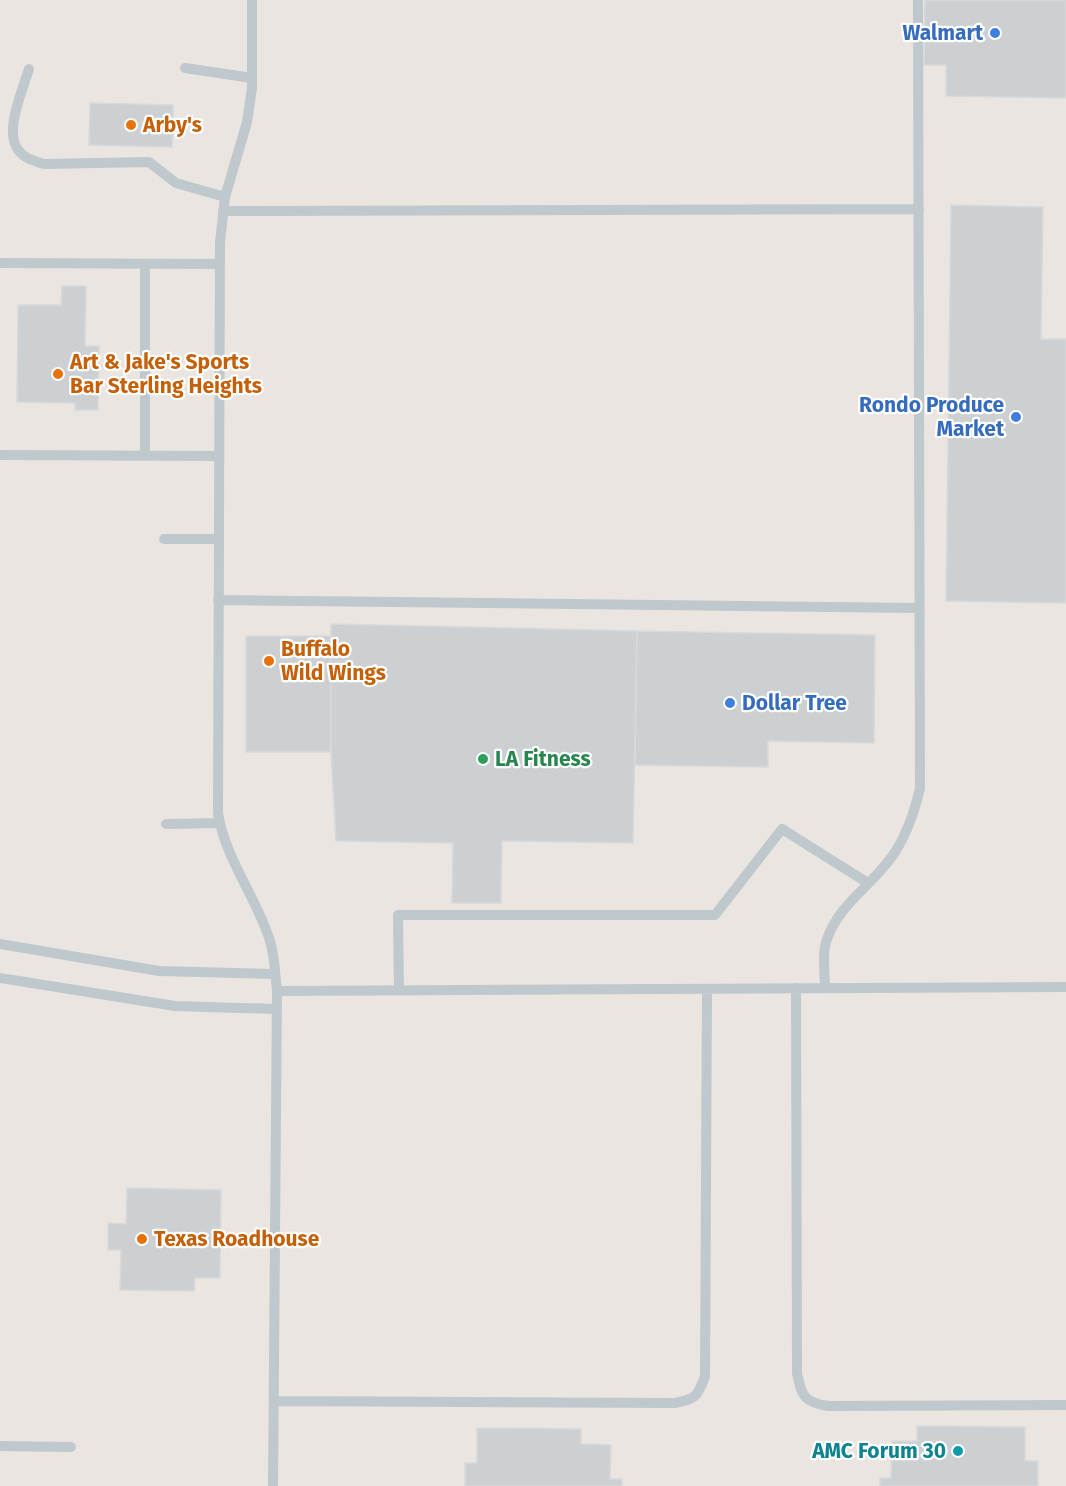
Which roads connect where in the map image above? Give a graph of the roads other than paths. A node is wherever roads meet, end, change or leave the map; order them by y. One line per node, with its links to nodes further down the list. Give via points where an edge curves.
1 (252, 0): 5 (lane)
2 (918, 0): 7 (lane)
3 (185, 68): 5 (lane)
4 (29, 69): 6 (lane, via 15,116 13,135 20,153 44,164 149,162 176,183)
5 (252, 78): 6 (lane, via 247,122)
6 (225, 197): 8 (lane)
7 (919, 209): 8 (lane); 18 (lane)
8 (223, 211): 11 (lane)
9 (0, 263): 10 (lane)
10 (145, 264): 11 (lane); 13 (lane)
11 (220, 264): 14 (lane)
12 (0, 455): 13 (lane)
13 (145, 456): 14 (lane)
14 (219, 456): 16 (lane)
15 (164, 539): 16 (lane)
16 (219, 539): 17 (lane)
17 (218, 600): 18 (lane); 19 (lane)
18 (920, 608): 21 (lane, via 920,788 915,812 895,852)
19 (220, 823): 20 (lane); 23 (lane, via 269,939)
20 (166, 824)
21 (868, 883): 27 (lane, via 843,908 831,928 825,945); 29 (lane, via 782,829 715,915 398,915)
22 (0, 944): 23 (lane, via 159,971)
23 (275, 974): 30 (lane)
24 (0, 978): 31 (lane, via 175,1006)
25 (1066, 987): 27 (lane)
26 (796, 988): 27 (lane); 28 (lane); 33 (lane, via 797,1373 801,1392 810,1403 828,1406)
27 (825, 988)
28 (707, 989): 29 (lane); 32 (lane, via 705,1376 692,1400)
29 (399, 990): 30 (lane)
30 (277, 991): 31 (lane)
31 (277, 1010): 32 (lane)
32 (274, 1401): 36 (lane)
33 (1066, 1405)
34 (0, 1446): 35 (lane)
35 (70, 1447)
36 (273, 1486)

